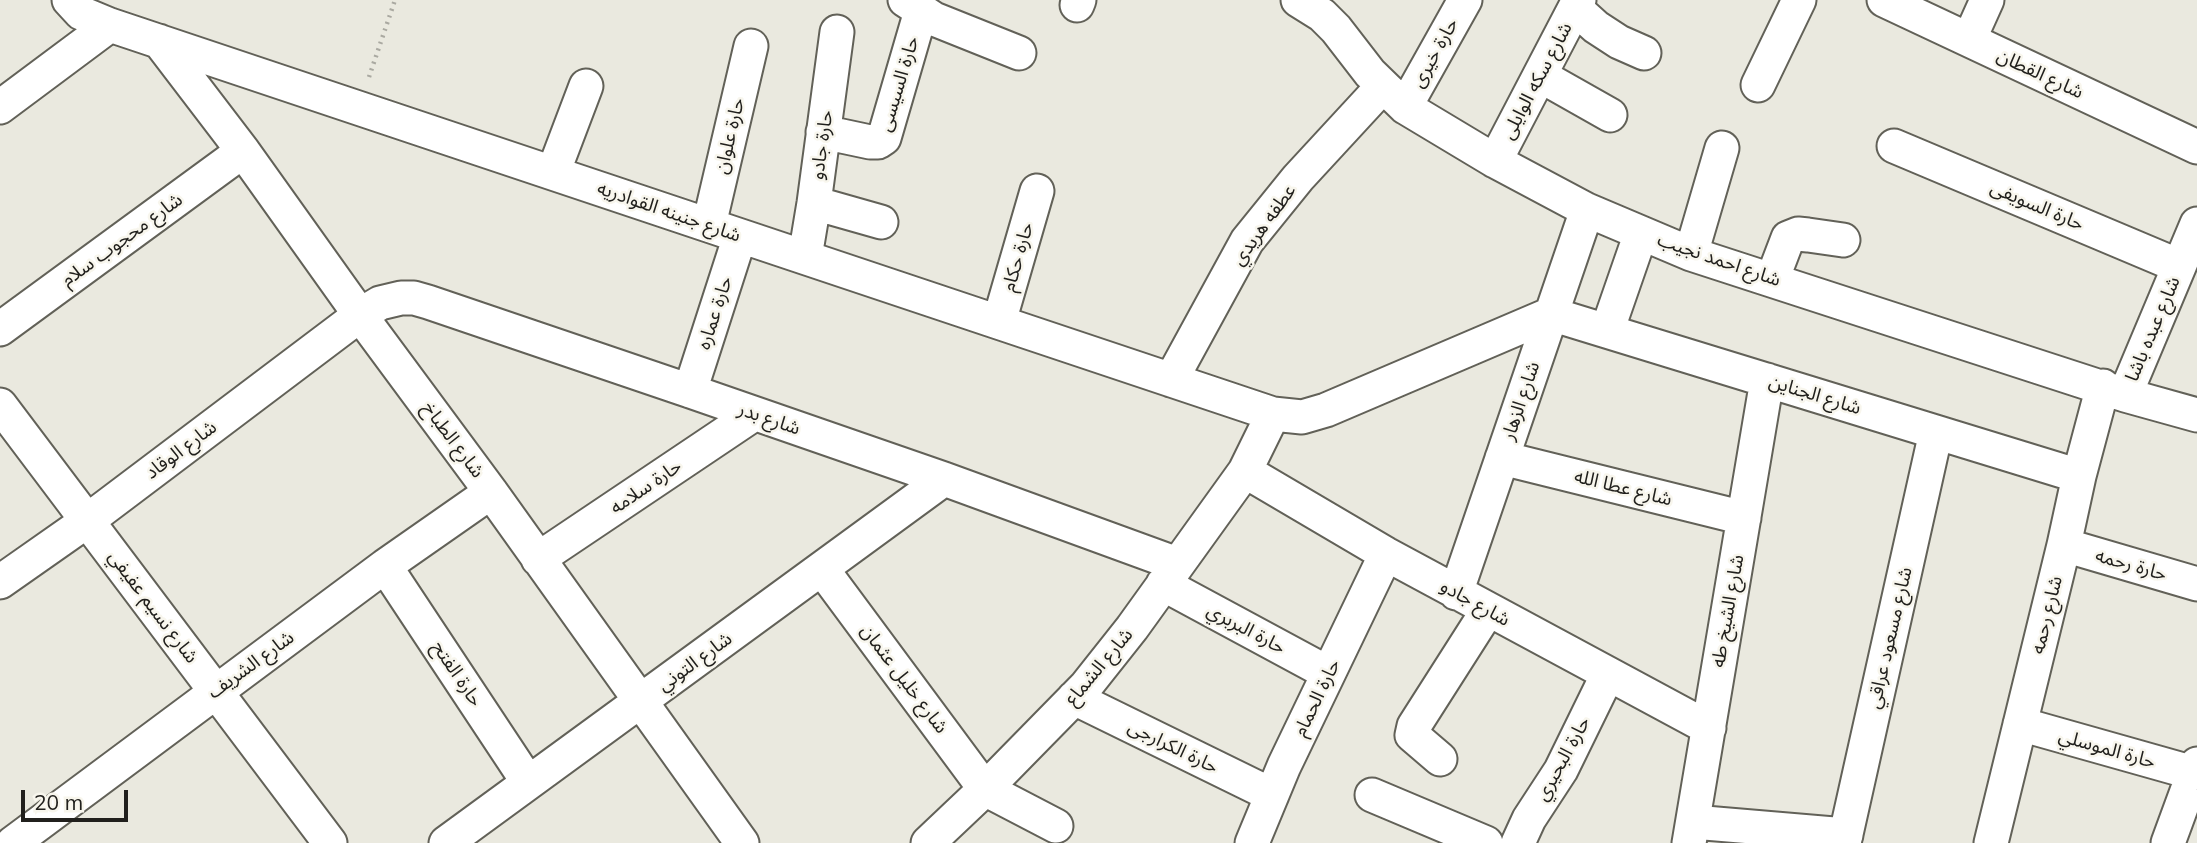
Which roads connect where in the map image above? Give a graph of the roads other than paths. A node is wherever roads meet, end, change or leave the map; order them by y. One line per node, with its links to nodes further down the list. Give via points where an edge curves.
1 (1465, 0): 19 (street, حارة خيرى)
2 (1799, 0): 17 (street)
3 (1884, 0): 11 (street, شارع القطان)
4 (1987, 0): 11 (street)
5 (69, 1): 9 (street, شارع جنينه القوادريه, via 81,13)
6 (1302, 1): 19 (street, شارع احمد نجيب, via 1336,29)
7 (1577, 4): 15 (street, via 1596,27); 16 (street, شارع سكه الوايلى)
8 (913, 5): 14 (street, حارة السيسى, via 933,19); 22 (street, حارة السيسى, via 884,138 870,142)
9 (110, 25): 12 (street, شارع جنينه القوادريه); 20 (street)
10 (837, 32): 22 (street, حارة جادو)
11 (1969, 40): 24 (street, شارع القطان)
12 (159, 41): 26 (street, شارع الطباخ); 28 (street, شارع جنينه القوادريه)
13 (751, 46): 34 (street, حارة علوان)
14 (1019, 52)
15 (1644, 53)
16 (1541, 76): 21 (street); 27 (street, شارع سكه الوايلى)
17 (1758, 85)
18 (586, 86): 28 (street)
19 (1394, 97): 27 (street, شارع احمد نجيب); 47 (street, عطفه هريدي, via 1298,178 1247,241)
20 (0, 107)
21 (1610, 115)
22 (823, 132): 30 (street, حارة جادو)
23 (1894, 146): 40 (street, حارة السويفى)
24 (2197, 147)
25 (1722, 148): 38 (street)
26 (243, 151): 43 (street, شارع الطباخ); 45 (street, شارع محجوب سلام)
27 (1495, 161): 31 (street, شارع احمد نجيب)
28 (553, 173): 34 (street, شارع جنينه القوادريه)
29 (1037, 191): 44 (street, حارة حكام)
30 (814, 202): 32 (street); 39 (street, حارة جادو)
31 (1587, 210): 35 (street, شارع احمد نجيب); 42 (street, شارع الزهار)
32 (881, 222)
33 (2197, 224): 40 (street, شارع عبده باشا)
34 (709, 225): 36 (street, شارع جنينه القوادريه)
35 (1641, 233): 38 (street, شارع احمد نجيب); 46 (street)
36 (740, 236): 39 (street, شارع جنينه القوادريه); 49 (street, حارة عماره)
37 (1843, 240): 41 (street, via 1798,234 1788,238)
38 (1691, 254): 41 (street, شارع احمد نجيب)
39 (805, 257): 44 (street, شارع جنينه القوادريه)
40 (2179, 266): 50 (street, شارع عبده باشا)
41 (1772, 280): 50 (street, شارع احمد نجيب)
42 (1552, 314): 46 (street, شارع الجناين); 53 (street, via 1325,410 1302,417); 56 (street, شارع الزهار)
43 (360, 315): 49 (street, شارع بدر, via 380,303 414,298); 60 (street, شارع الطباخ); 62 (street, شارع الوقاد)
44 (999, 322): 47 (street, شارع جنينه القوادريه)
45 (0, 328)
46 (1607, 331): 48 (street, شارع الجناين)
47 (1171, 380): 53 (street, شارع جنينه القوادريه)
48 (1767, 380): 55 (street, شارع الجناين); 61 (street, شارع الشيخ طه)
49 (690, 391): 52 (street, شارع بدر)
50 (2114, 391): 54 (street, شارع احمد نجيب); 58 (street, شارع رحمه)
51 (0, 405): 62 (street, شارع نسيم عفيفي)
52 (754, 414): 59 (street, شارع بدر); 65 (street, حارة سلامه)
53 (1273, 414): 57 (street, شارع الشماع)
54 (2197, 415)
55 (1936, 432): 58 (street, شارع الجناين); 88 (street, شارع مسعود عراقي)
56 (1502, 458): 61 (street, شارع عطا الله); 71 (street, شارع الزهار)
57 (1245, 471): 64 (street, شارع جادو); 68 (street, شارع الشماع)
58 (2079, 476): 63 (street, شارع رحمه)
59 (944, 479): 67 (street, شارع التوني); 68 (street, شارع بدر)
60 (491, 492): 65 (street, شارع الطباخ); 66 (street, شارع الشريف)
61 (1744, 518): 79 (street, شارع الشيخ طه)
62 (87, 521): 69 (street, شارع الوقاد); 75 (street, شارع نسيم عفيفي)
63 (2064, 545): 70 (street, حارة رحمه); 78 (street, شارع رحمه)
64 (1386, 554): 71 (street, شارع جادو); 73 (street, حارة الحمام)
65 (538, 559): 77 (street, شارع الطباخ)
66 (385, 566): 75 (street, شارع الشريف); 82 (street, حارة الفتح)
67 (822, 569): 77 (street, شارع التوني); 83 (street, شارع خليل عثمان)
68 (1170, 574): 73 (street, حارة البربري); 76 (street, شارع الشماع)
69 (0, 582)
70 (2197, 584)
71 (1456, 593): 72 (street, شارع جادو)
72 (1488, 610): 74 (street, شارع جادو); 80 (street, via 1414,726 1412,735)
73 (1328, 673): 84 (street, حارة الحمام)
74 (1608, 674): 79 (street, شارع جادو); 96 (street, حارة البحيري, via 1561,770)
75 (217, 690): 90 (street, شارع الشريف); 91 (street, شارع نسيم عفيفي)
76 (1074, 698): 83 (street, شارع الشماع); 84 (street, حارة الكرارجى)
77 (640, 702): 82 (street, شارع التوني); 89 (street, شارع الطباخ)
78 (2020, 724): 81 (street, حارة الموسلي); 97 (street, شارع رحمه)
79 (1709, 728): 87 (street, شارع الشيخ طه)
80 (1440, 759)
81 (2195, 769): 98 (street)
82 (528, 782): 92 (street, شارع التوني)
83 (985, 789): 86 (street); 93 (street, شارع الشماع)
84 (1272, 795): 94 (street, حارة الحمام)
85 (1372, 795): 95 (street)
86 (1056, 826)
87 (1691, 833): 88 (street)
88 (1845, 839)
89 (735, 841)
90 (13, 843)
91 (330, 843)
92 (446, 843)
93 (928, 843)
94 (1252, 843)
95 (1486, 843)
96 (1518, 843)
97 (1991, 843)
98 (2168, 843)

